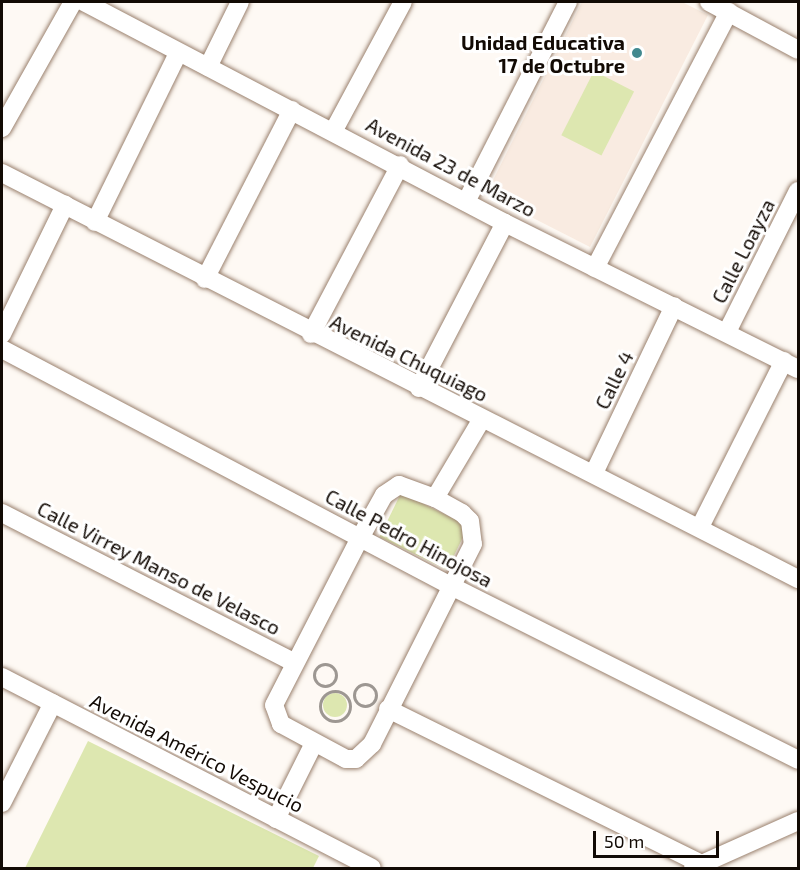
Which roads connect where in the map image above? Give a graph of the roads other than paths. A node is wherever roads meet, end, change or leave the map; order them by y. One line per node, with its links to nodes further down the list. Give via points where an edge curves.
1 (73, 2): 12 (street)
2 (84, 2): 9 (street, Avenida 23 de Marzo)
3 (240, 2): 10 (street)
4 (403, 2): 13 (street)
5 (568, 2): 17 (street)
6 (709, 2): 7 (street)
7 (729, 12): 8 (street); 21 (street)
8 (798, 50)
9 (178, 53): 10 (street, Avenida 23 de Marzo); 19 (street)
10 (208, 67): 11 (street, Avenida 23 de Marzo)
11 (292, 110): 13 (street, Avenida 23 de Marzo); 22 (street)
12 (2, 128)
13 (333, 130): 14 (street, Avenida 23 de Marzo)
14 (400, 165): 17 (street, Avenida 23 de Marzo); 26 (street)
15 (2, 173): 18 (street, Avenida Chuquiago)
16 (798, 191): 24 (street, Calle Loayza)
17 (466, 202): 20 (street, Avenida 23 de Marzo)
18 (65, 206): 19 (street, Avenida Chuquiago); 25 (street)
19 (95, 222): 22 (street, Avenida Chuquiago)
20 (505, 223): 21 (street, Avenida 23 de Marzo); 29 (street)
21 (596, 268): 23 (street, Avenida 23 de Marzo)
22 (205, 279): 26 (street, Avenida Chuquiago)
23 (674, 306): 24 (street, Avenida 23 de Marzo); 31 (street, Calle 4)
24 (727, 332): 28 (street, Avenida 23 de Marzo)
25 (2, 334)
26 (311, 334): 29 (street, Avenida Chuquiago)
27 (2, 349): 35 (street, Calle Pedro Hinojosa)
28 (791, 365): 34 (street)
29 (419, 388): 30 (street, Avenida Chuquiago)
30 (482, 419): 31 (street, Avenida Chuquiago); 32 (street)
31 (594, 473): 34 (street, Avenida Chuquiago)
32 (435, 498): 35 (street, via 408,486 392,487); 37 (street, via 462,513 473,531 473,544)
33 (2, 513): 38 (street, Calle Virrey Manso de Velasco)
34 (700, 527): 36 (street, Avenida Chuquiago)
35 (360, 538): 37 (street, Calle Pedro Hinojosa); 38 (street)
36 (798, 579)
37 (451, 586): 41 (street); 43 (street, Calle Pedro Hinojosa)
38 (295, 663): 42 (street, via 274,705 275,715 281,724)
39 (2, 677): 40 (street, Avenida Américo Vespucio)
40 (53, 703): 44 (street); 45 (street, Avenida Américo Vespucio)
41 (388, 709): 42 (street, via 372,744 356,759 346,759); 47 (street)
42 (319, 737): 45 (street)
43 (798, 760)
44 (2, 803)
45 (276, 819): 48 (street, Avenida Américo Vespucio)
46 (798, 821): 47 (street)
47 (697, 866)
48 (372, 868)

